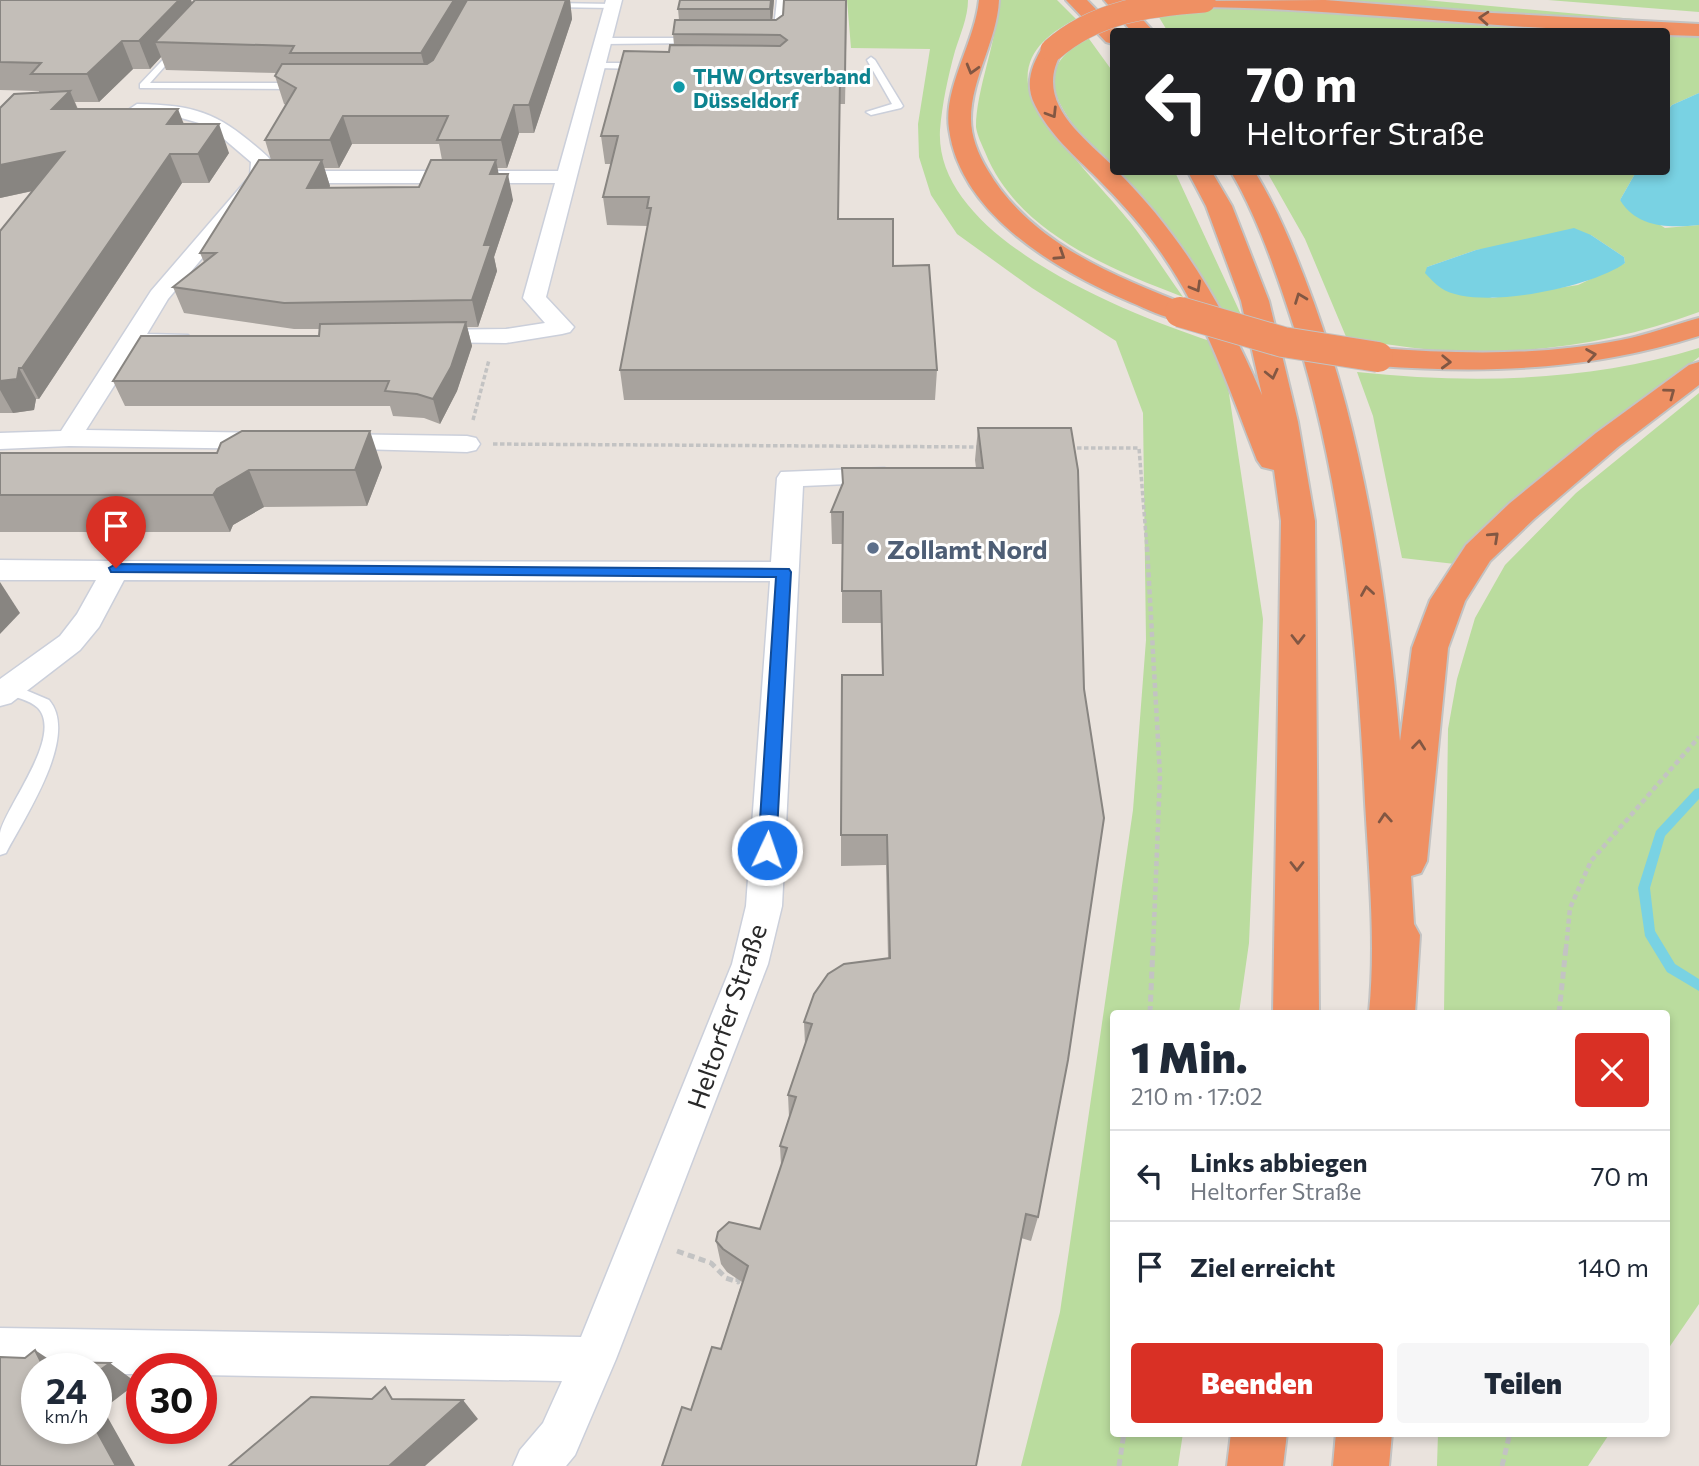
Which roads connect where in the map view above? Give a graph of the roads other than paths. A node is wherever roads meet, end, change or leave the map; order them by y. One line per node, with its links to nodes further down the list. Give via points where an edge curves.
1 (781, 0): 17 (lane, via 777,41)
2 (989, 0): 29 (highway, one-way to 29, bridge, via 960,114 966,151 983,186 1019,224 1066,259 1120,288 1180,312 1283,342 1378,357 1491,363 1582,357 1642,346)
3 (1076, 0): 14 (highway)
4 (1114, 0): 10 (highway)
5 (1492, 0): 9 (highway)
6 (554, 1): 8 (lane, via 559,7)
7 (1204, 1): 11 (highway, one-way to 7); 38 (highway, one-way to 38, bridge, via 1146,7 1106,17 1075,32 1044,62 1040,91 1073,140 1151,223 1194,283 1227,349)
8 (613, 3): 15 (street)
9 (1699, 20)
10 (1140, 28)
11 (1661, 28)
12 (1670, 28): 13 (highway, one-way to 12)
13 (1699, 30)
14 (1110, 35)
15 (604, 41): 16 (lane); 20 (street)
16 (700, 41)
17 (764, 41)
18 (179, 46): 22 (lane, via 143,86)
19 (871, 60): 24 (lane, via 898,106)
20 (597, 65): 21 (lane); 28 (street)
21 (646, 66)
22 (308, 86)
23 (118, 110): 27 (street, via 178,111 210,120 261,161)
24 (871, 112)
25 (1202, 175): 38 (highway, one-way to 38, via 1219,206 1255,301 1283,422)
26 (1245, 175): 44 (highway, one-way to 26, via 1372,623 1355,508 1334,403 1302,302 1261,201)
27 (261, 177): 28 (street); 32 (street, via 159,296)
28 (566, 177): 30 (street, via 534,298 562,327 506,337)
29 (1699, 327)
30 (409, 338)
31 (201, 340): 32 (street)
32 (131, 341): 34 (street)
33 (1699, 371): 44 (highway, one-way to 33, via 1430,648 1448,600 1478,553 1522,511)
34 (69, 438): 35 (street); 36 (street)
35 (0, 441)
36 (467, 444)
37 (906, 476): 41 (street, Heltorfer Straße, via 790,478)
38 (1298, 522): 45 (highway, one-way to 45)
39 (116, 568): 40 (street); 41 (street); 42 (street, via 89,620 70,643)
40 (0, 570)
41 (784, 572): 48 (street, Heltorfer Straße, via 764,906 750,964)
42 (4, 692): 43 (lane, via 41,702 54,725 48,750)
43 (0, 848)
44 (1395, 959): 46 (highway)
45 (1296, 1010)
46 (1392, 1010)
47 (0, 1350): 48 (street)
48 (594, 1359): 51 (street, Heltorfer Straße, via 559,1439)
49 (1259, 1437): 52 (highway)
50 (1364, 1437): 53 (highway)
51 (536, 1466)
52 (1255, 1466)
53 (1361, 1466)

